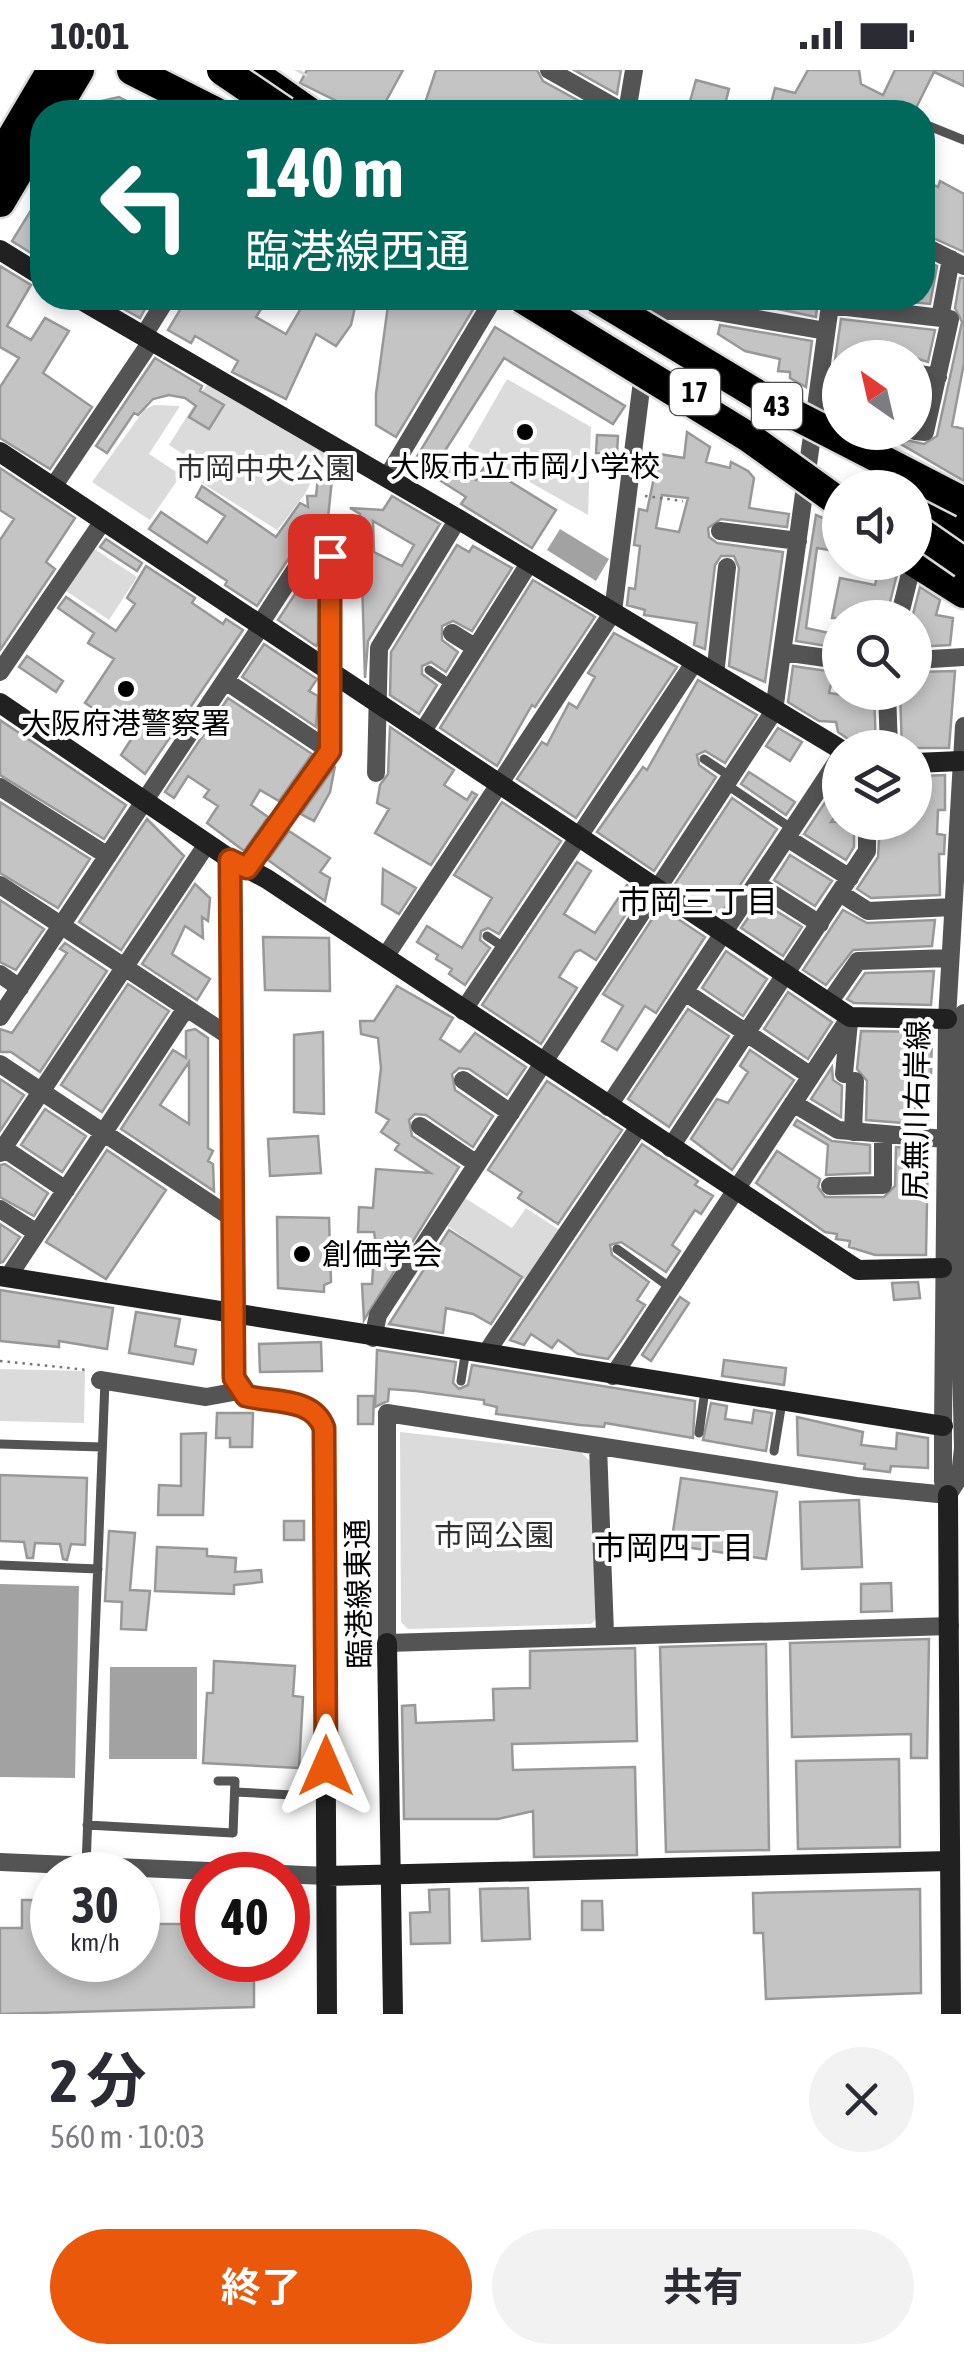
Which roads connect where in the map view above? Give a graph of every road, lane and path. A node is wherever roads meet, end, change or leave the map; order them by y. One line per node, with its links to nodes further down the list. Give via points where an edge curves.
1 (52, 70): 11 (highway)
2 (79, 70): 12 (highway)
3 (120, 70): 13 (highway)
4 (132, 70): 14 (highway)
5 (163, 70): 15 (highway)
6 (202, 70): 16 (highway)
7 (222, 70): 17 (highway, bridge)
8 (249, 70): 18 (highway)
9 (550, 70): 19 (street)
10 (634, 70): 20 (street)
11 (34, 100)
12 (61, 100)
13 (174, 100)
14 (178, 100)
15 (214, 100)
16 (267, 100)
17 (271, 100)
18 (277, 100)
19 (604, 100)
20 (632, 100)
21 (30, 107): 25 (highway)
22 (935, 128): 23 (lane)
23 (964, 140)
24 (30, 151): 26 (highway)
25 (0, 158)
26 (0, 202)
27 (0, 250): 29 (street)
28 (957, 262): 42 (street)
29 (30, 269)
30 (101, 310): 44 (street)
31 (161, 310): 44 (street)
32 (487, 310): 56 (street)
33 (526, 310): 48 (highway, 43)
34 (542, 310): 59 (highway, 43, bridge, via 750,438)
35 (558, 310): 54 (highway, 17)
36 (598, 310): 55 (highway, 17)
37 (617, 310): 62 (highway, 43, bridge, via 768,401)
38 (643, 310): 50 (highway, 43)
39 (703, 310): 43 (street)
40 (829, 310): 43 (street)
41 (907, 310): 42 (street)
42 (940, 318): 47 (street, via 950,319)
43 (826, 330): 45 (street)
44 (148, 337): 56 (street); 58 (street)
45 (828, 340)
46 (932, 376): 47 (street)
47 (938, 377): 49 (street)
48 (642, 381): 57 (highway, 43); 60 (street)
49 (932, 402)
50 (822, 419)
51 (822, 450): 57 (street)
52 (876, 450): 62 (highway, 43)
53 (0, 452): 58 (street)
54 (822, 470)
55 (861, 470)
56 (387, 478): 65 (street)
57 (806, 483): 61 (highway, 43); 70 (street)
58 (53, 487): 66 (street)
59 (822, 492)
60 (628, 494): 63 (path); 76 (street)
61 (822, 494)
62 (964, 500)
63 (683, 501)
64 (932, 511): 67 (highway)
65 (458, 518): 72 (street); 91 (street, via 379,648)
66 (104, 522): 77 (street); 86 (street)
67 (964, 530)
68 (720, 532): 70 (street)
69 (932, 539): 71 (highway, bridge)
70 (798, 542): 80 (street)
71 (964, 560)
72 (530, 562): 76 (street); 79 (street)
73 (727, 567): 88 (street)
74 (932, 570): 75 (highway)
75 (964, 589)
76 (613, 612): 84 (street); 102 (street)
77 (261, 624): 87 (street); 87 (street, via 310,546 330,551); 89 (street)
78 (452, 633): 79 (street)
79 (476, 648): 90 (street)
80 (783, 652): 81 (street); 93 (street)
81 (822, 657)
82 (964, 657): 83 (street)
83 (932, 659)
84 (694, 663): 88 (street); 108 (street)
85 (429, 670): 90 (lane)
86 (0, 672)
87 (332, 672): 91 (street); 97 (street)
88 (715, 675): 93 (street)
89 (227, 682): 97 (street); 106 (street)
90 (452, 686): 95 (street)
91 (378, 702): 95 (street); 101 (street)
92 (0, 703): 106 (street)
93 (774, 711): 96 (street); 103 (street)
94 (964, 726): 99 (street, 尻無川右岸線)
95 (423, 731): 102 (street)
96 (822, 742)
97 (330, 751): 112 (street)
98 (704, 759): 103 (lane)
99 (961, 761): 100 (street); 117 (street, 尻無川右岸線)
100 (932, 762)
101 (376, 773)
102 (502, 782): 108 (street); 123 (street)
103 (729, 782): 107 (lane); 116 (street)
104 (822, 782): 107 (street)
105 (0, 787): 111 (street)
106 (144, 800): 110 (street); 111 (street)
107 (790, 833): 113 (street); 115 (street)
108 (582, 835): 116 (street); 122 (street)
109 (868, 840): 115 (street, via 868,851)
110 (207, 844): 112 (street); 125 (street)
111 (108, 856): 119 (street)
112 (238, 864): 123 (street); 137 (street)
113 (757, 884): 118 (street); 120 (street)
114 (0, 885): 119 (street)
115 (845, 886): 117 (street, via 868,911); 118 (street)
116 (661, 888): 120 (street); 139 (street)
117 (953, 908): 124 (street, 尻無川右岸線)
118 (820, 924): 127 (street)
119 (61, 927): 125 (street); 128 (street)
120 (725, 932): 127 (street); 129 (street)
121 (487, 936): 122 (lane)
122 (505, 948): 132 (street)
123 (386, 957): 132 (street)
124 (950, 958): 130 (street, via 858,961); 134 (street, 尻無川右岸線)
125 (122, 966): 131 (street); 142 (street)
126 (0, 974): 128 (street)
127 (787, 974): 130 (street); 136 (street)
128 (20, 988): 133 (street)
129 (685, 992): 136 (street); 144 (street)
130 (829, 1003): 135 (street)
131 (186, 1008): 137 (street); 148 (street)
132 (463, 1011): 139 (street)
133 (0, 1016)
134 (956, 1016): 135 (street); 150 (street, 尻無川右岸線); 176 (street, via 959,1268)
135 (850, 1017): 140 (street); 147 (street)
136 (746, 1034): 140 (street); 151 (street)
137 (232, 1038): 159 (street)
138 (0, 1064): 142 (street)
139 (542, 1064): 144 (street); 145 (street)
140 (811, 1076): 143 (street)
141 (463, 1080): 145 (street)
142 (42, 1092): 148 (street); 152 (street)
143 (793, 1103): 147 (street); 157 (street)
144 (608, 1107): 146 (street)
145 (510, 1113): 154 (street)
146 (638, 1128): 151 (street); 168 (street)
147 (853, 1132): 149 (street)
148 (105, 1133): 156 (street); 159 (street)
149 (883, 1135): 150 (street); 155 (street, via 882,1186)
150 (945, 1139): 162 (street, 尻無川右岸線)
151 (670, 1148): 157 (street)
152 (2, 1150): 156 (street)
153 (421, 1153): 154 (street, via 427,1131)
154 (477, 1164): 166 (street, via 378,1315)
155 (830, 1186)
156 (66, 1190): 160 (street)
157 (736, 1190): 162 (street, via 858,1270); 164 (street)
158 (0, 1209): 160 (street)
159 (232, 1218): 165 (street)
160 (37, 1233): 163 (street)
161 (616, 1249): 164 (lane)
162 (942, 1268): 176 (street, 尻無川右岸線)
163 (4, 1277): 165 (street)
164 (671, 1288): 170 (street)
165 (234, 1316): 166 (street); 174 (street)
166 (373, 1338): 167 (street)
167 (466, 1348): 168 (street); 172 (lane)
168 (488, 1350): 170 (street)
169 (0, 1361): 171 (path, via 81,1367)
170 (613, 1376): 173 (street)
171 (103, 1381): 174 (street, via 206,1398); 180 (lane)
172 (461, 1381)
173 (705, 1390): 175 (street); 177 (lane)
174 (239, 1391): 197 (street, via 306,1406 324,1428)
175 (782, 1402): 176 (street); 181 (lane)
176 (952, 1422): 182 (street, 尻無川右岸線, via 960,1476)
177 (698, 1433)
178 (0, 1444): 180 (lane)
179 (598, 1446): 182 (street); 186 (street); 187 (street, 臨港線東通, via 387,1414)
180 (102, 1448): 184 (lane)
181 (774, 1451)
182 (948, 1495): 185 (street, 尻無川右岸線)
183 (0, 1565): 184 (lane)
184 (98, 1568): 191 (lane)
185 (950, 1626): 186 (street); 193 (street, 尻無川右岸線)
186 (606, 1633): 187 (street)
187 (387, 1643): 198 (street, 臨港線東通)
188 (218, 1780): 189 (lane, via 236,1781)
189 (235, 1792): 190 (lane); 191 (lane, via 233,1833)
190 (292, 1795)
191 (88, 1825): 192 (lane)
192 (87, 1852)
193 (949, 1861): 198 (street); 201 (street, 尻無川右岸線)
194 (0, 1862): 195 (street)
195 (30, 1863)
196 (160, 1869): 197 (street)
197 (327, 1876): 198 (street); 199 (street)
198 (392, 1876): 200 (street, 臨港線東通)
199 (327, 2014)
200 (393, 2014)
201 (950, 2014)

